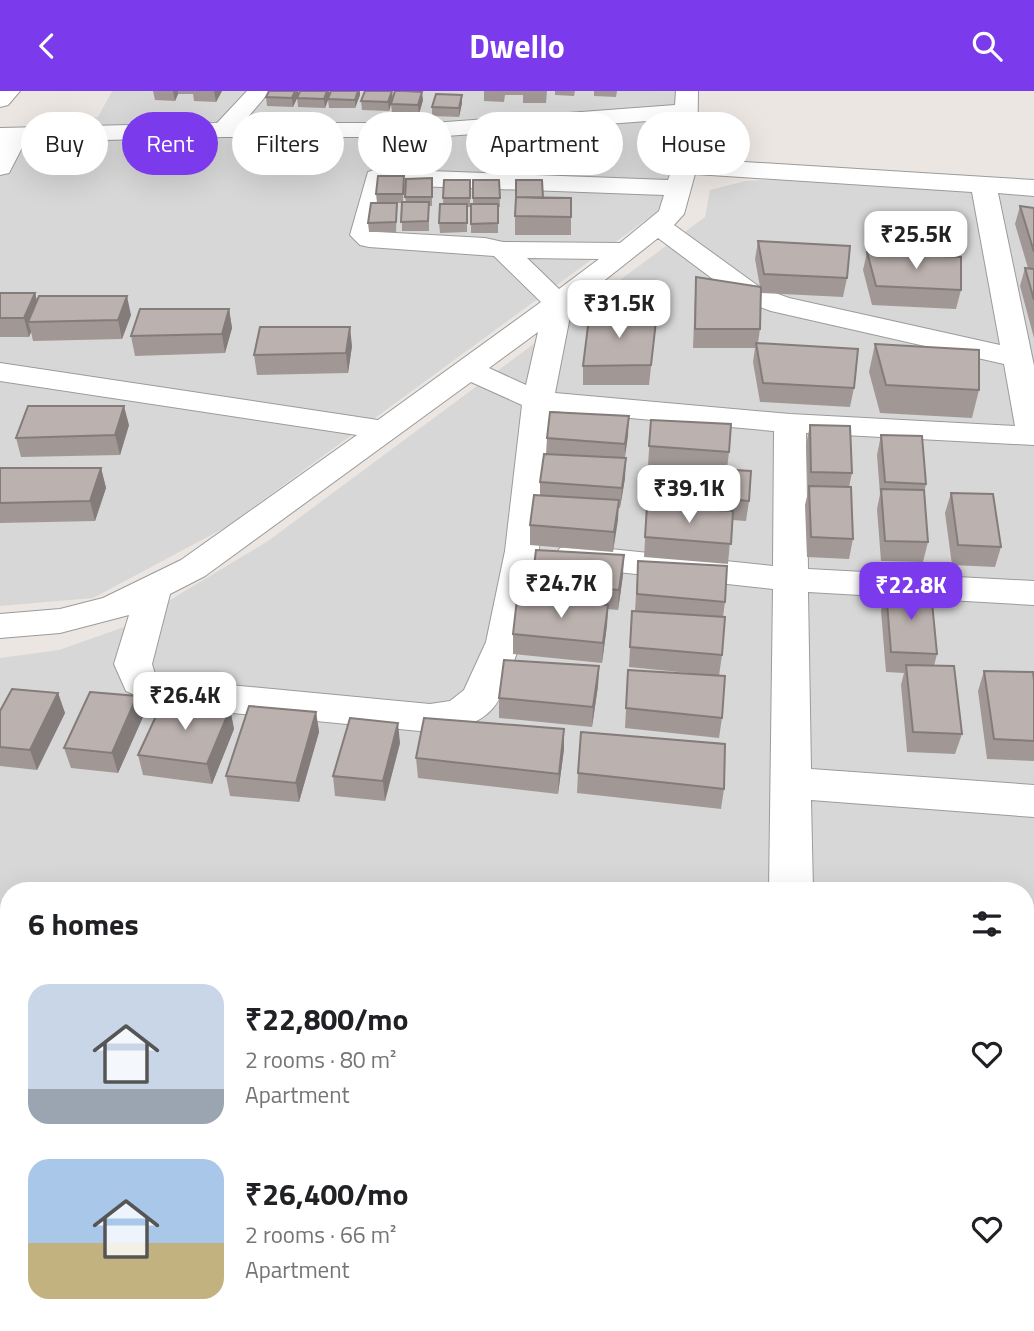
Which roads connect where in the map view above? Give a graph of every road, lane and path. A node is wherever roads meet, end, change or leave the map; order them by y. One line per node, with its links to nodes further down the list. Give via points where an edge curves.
1 (9, 91): 3 (street)
2 (259, 91): 5 (street)
3 (0, 100)
4 (686, 101): 5 (street, via 433,130); 8 (street)
5 (224, 130): 6 (street)
6 (8, 135): 7 (street)
7 (0, 168)
8 (682, 177): 9 (street); 11 (street, via 671,214); 12 (street, via 376,177 363,235 369,239)
9 (984, 184): 10 (street); 15 (street)
10 (1034, 188)
11 (657, 225): 13 (street); 15 (street, via 751,294 781,305)
12 (503, 250): 13 (street); 14 (street)
13 (627, 251): 14 (street)
14 (558, 303): 16 (street); 18 (street)
15 (1018, 358): 21 (street)
16 (468, 370): 18 (street); 20 (street)
17 (0, 372): 20 (street)
18 (538, 401): 19 (street); 22 (street)
19 (790, 423): 21 (street); 23 (street)
20 (384, 431): 24 (street, via 193,568)
21 (1034, 436)
22 (522, 551): 23 (street); 24 (street, via 504,642 480,698 461,713 430,718 160,692 139,682 133,664)
23 (792, 580): 25 (street); 27 (street)
24 (155, 588): 26 (street, via 114,607 60,621)
25 (1034, 593)
26 (0, 626)
27 (790, 783): 28 (street); 29 (street)
28 (1034, 801)
29 (791, 882)

